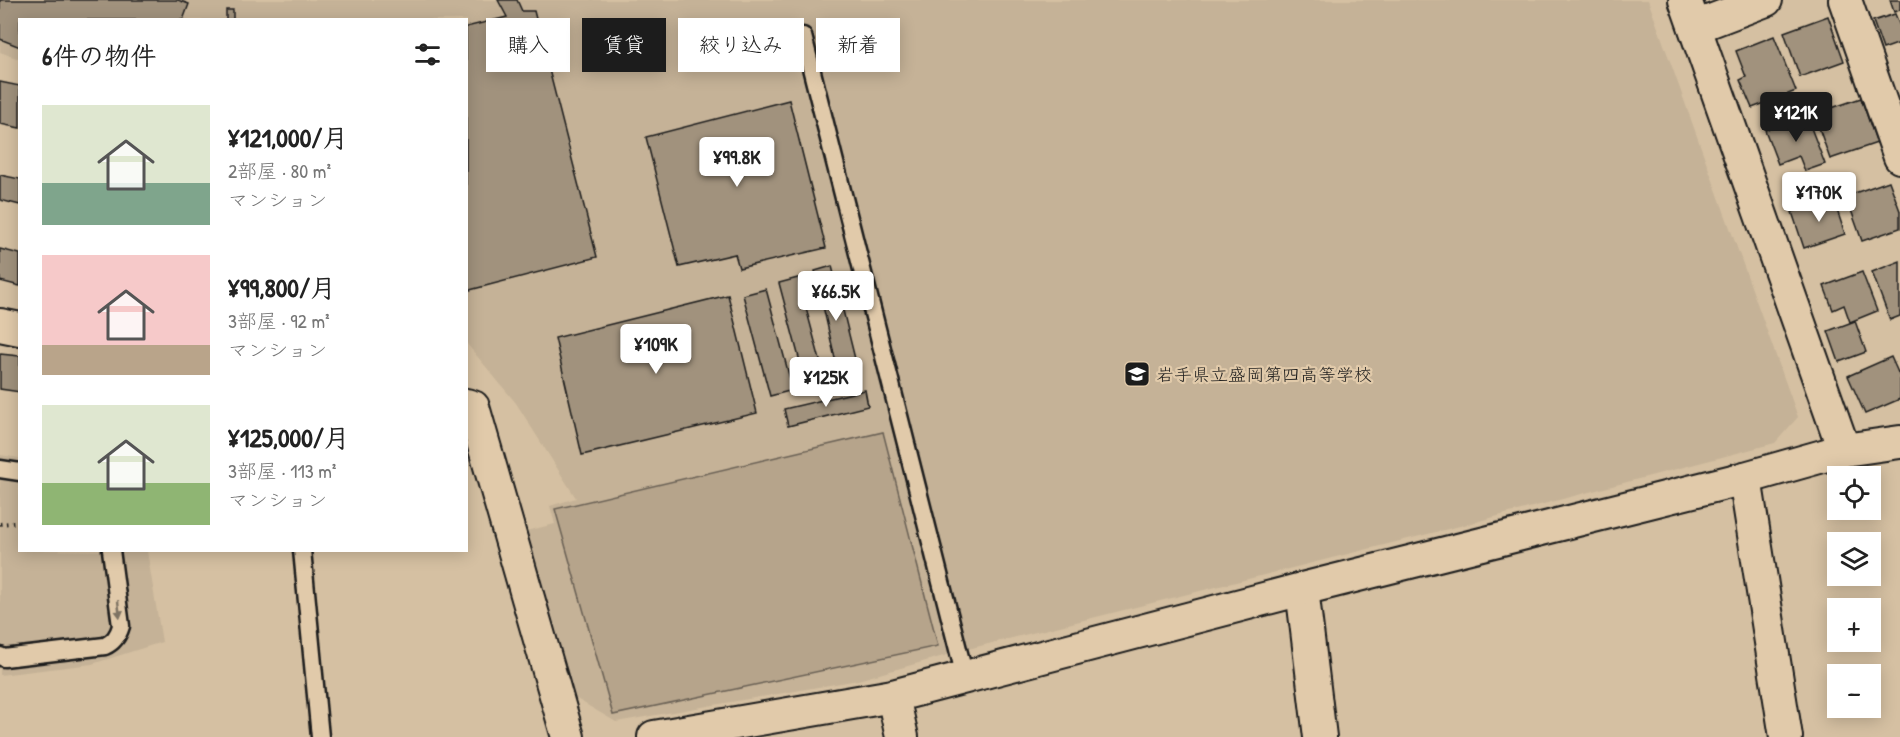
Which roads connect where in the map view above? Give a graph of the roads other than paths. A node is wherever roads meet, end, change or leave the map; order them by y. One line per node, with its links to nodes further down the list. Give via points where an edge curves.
1 (1766, 0): 3 (street)
2 (1845, 0): 5 (street)
3 (1690, 13): 10 (street)
4 (804, 40): 18 (lane)
5 (1898, 144)
6 (0, 325): 7 (street)
7 (18, 328)
8 (468, 406): 21 (street, via 473,407)
9 (1900, 442): 10 (street)
10 (1844, 450): 13 (street)
11 (0, 469): 12 (lane)
12 (18, 472)
13 (1745, 478): 16 (street); 25 (street)
14 (111, 552): 17 (lane, one-way to 17, via 121,626 112,643)
15 (302, 552): 20 (lane)
16 (1302, 589): 18 (street); 24 (street)
17 (0, 656)
18 (965, 677): 19 (street)
19 (893, 696): 22 (street); 23 (street)
20 (320, 737)
21 (567, 737)
22 (654, 737)
23 (902, 737)
24 (1320, 737)
25 (1786, 737)

